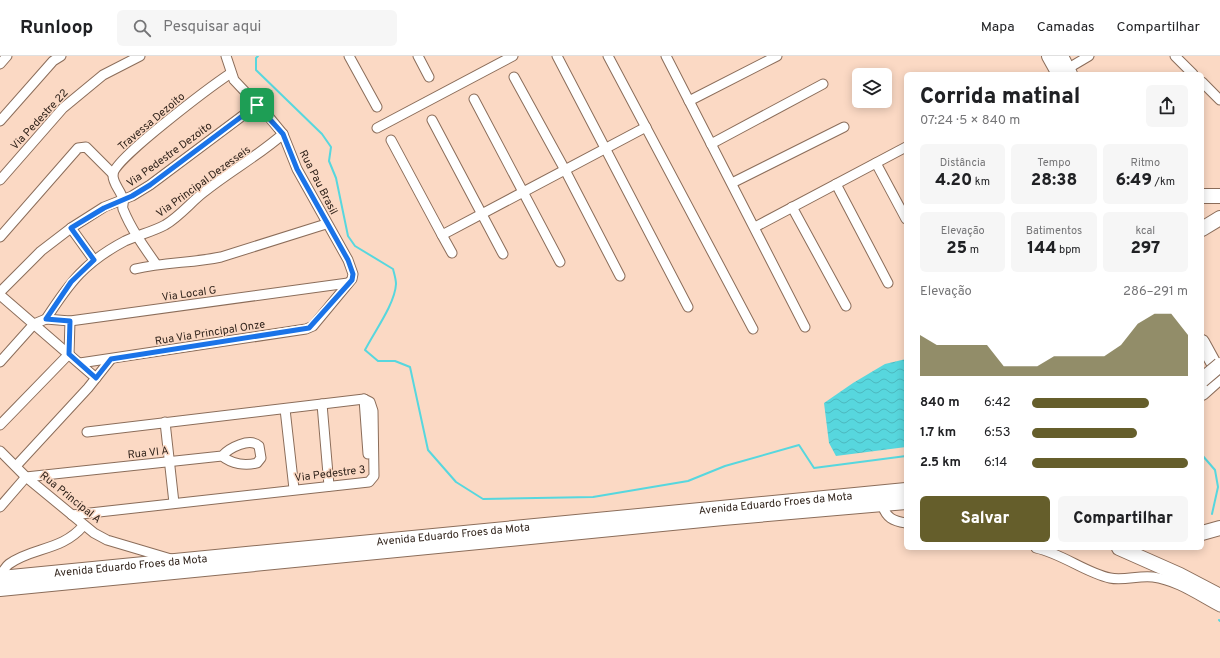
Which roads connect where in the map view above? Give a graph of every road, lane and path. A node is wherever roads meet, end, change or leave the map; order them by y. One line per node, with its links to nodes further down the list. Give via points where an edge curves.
1 (7, 56): 16 (street)
2 (61, 56): 30 (street, via 53,61)
3 (140, 56): 42 (street, Via Pedestre 22, via 103,75 63,108)
4 (226, 56): 19 (street, Rua Pau Brasil)
5 (349, 56): 28 (street)
6 (418, 56): 20 (street)
7 (513, 56): 33 (street)
8 (557, 56): 37 (street)
9 (608, 56): 31 (street)
10 (666, 56): 26 (street)
11 (777, 56): 26 (street)
12 (1049, 56): 17 (highway)
13 (1061, 56): 17 (highway)
14 (1089, 56): 17 (street)
15 (1175, 56): 18 (street)
16 (0, 64)
17 (1066, 72)
18 (1191, 72)
19 (231, 73): 27 (street, Rua Pau Brasil, via 234,80); 41 (street, Travessa Dezoito, via 200,95 130,153)
20 (429, 77)
21 (514, 77): 40 (street)
22 (824, 84): 36 (street)
23 (1204, 84): 25 (street)
24 (474, 99): 45 (street)
25 (1220, 100)
26 (689, 101): 36 (street)
27 (257, 105): 34 (street, Rua Pau Brasil); 48 (street, Via Pedestre Dezoito, via 156,181)
28 (377, 107)
29 (432, 120): 50 (street)
30 (0, 121)
31 (646, 127): 37 (street); 76 (street)
32 (844, 127): 43 (street)
33 (377, 128)
34 (283, 134): 53 (street, Rua Pau Brasil, via 297,169); 57 (street, Via Principal Dezesseis, via 263,152 205,191 176,217)
35 (391, 140): 58 (street)
36 (711, 144): 43 (street)
37 (606, 148): 40 (street); 71 (street)
38 (904, 148): 39 (street)
39 (876, 163): 44 (street); 51 (street)
40 (565, 170): 45 (street); 66 (street)
41 (113, 174): 48 (street); 59 (street, via 86,147 78,148)
42 (0, 180)
43 (732, 183): 54 (street)
44 (836, 184): 49 (street); 68 (street)
45 (524, 193): 50 (street); 63 (street)
46 (1204, 196): 47 (highway)
47 (1220, 196)
48 (123, 200): 55 (street, Via Pedestre Dezoito); 57 (street, via 123,208)
49 (792, 207): 54 (street); 70 (street)
50 (482, 215): 58 (street); 61 (street)
51 (904, 215)
52 (1220, 218): 56 (highway)
53 (326, 224): 64 (street, via 212,259); 67 (street, Rua Pau Brasil, via 352,271 352,280)
54 (755, 227): 75 (street)
55 (71, 228): 62 (street); 69 (street, Via Pedestre Dezoito, via 41,251)
56 (1204, 228)
57 (137, 236): 62 (street, Via Principal Dezesseis); 64 (street)
58 (442, 236): 60 (street)
59 (0, 237)
60 (452, 253)
61 (503, 254)
62 (94, 260): 72 (street, Via Principal Dezesseis, via 71,282)
63 (560, 262)
64 (156, 264): 65 (street)
65 (135, 269)
66 (620, 276)
67 (348, 283): 73 (street, Via Local G); 79 (street, Rua Via Principal Onze, via 313,326 306,329)
68 (888, 283)
69 (0, 294): 74 (street)
70 (846, 306)
71 (688, 307)
72 (46, 319): 73 (street, Via Local G); 74 (street, Via Local G)
73 (70, 321): 78 (street)
74 (34, 324): 78 (street); 80 (street)
75 (805, 327)
76 (754, 329)
77 (1204, 346): 83 (highway)
78 (69, 354): 81 (street); 90 (street)
79 (111, 359): 81 (street, Rua Via Principal Onze); 84 (street)
80 (0, 362)
81 (80, 363): 84 (street)
82 (1220, 365): 86 (highway, bridge)
83 (1220, 376): 85 (highway)
84 (96, 378): 95 (street)
85 (1204, 387)
86 (1204, 387)
87 (322, 404): 88 (street, Via Pedestre 3); 97 (street); 97 (street, Via Pedestre 3, via 364,400 370,402 373,411 374,476 370,481)
88 (285, 409): 89 (street, Via Pedestre 3); 98 (street)
89 (165, 422): 91 (street, Via Pedestre 3); 94 (street)
90 (0, 426)
91 (87, 432)
92 (0, 452): 95 (street, Rua Principal A)
93 (222, 456): 93 (street, Rua VI A, via 234,463 254,464 260,460 256,444 230,448); 94 (street, Rua VI A)
94 (169, 462): 96 (street, Rua VI A); 101 (street)
95 (16, 466): 96 (street, Rua Principal A)
96 (26, 477): 103 (street); 104 (street, Rua Principal A)
97 (329, 486): 98 (street, Via Pedestre 3)
98 (294, 489): 101 (street, Via Pedestre 3)
99 (904, 490): 111 (highway, Avenida Eduardo Froes da Mota)
100 (904, 502): 102 (highway, Avenida Eduardo Froes da Mota)
101 (174, 503): 104 (street, Via Pedestre 3)
102 (882, 504): 105 (street, via 890,519); 113 (highway, Avenida Eduardo Froes da Mota)
103 (0, 507)
104 (72, 515): 106 (street, Rua Principal A)
105 (904, 522)
106 (83, 526): 111 (street, Rua Principal A, via 107,540); 112 (street, via 64,541 8,565)
107 (1220, 528): 108 (highway)
108 (1204, 532)
109 (1043, 550): 115 (street, via 1109,578 1160,578)
110 (1124, 550): 114 (highway)
111 (180, 562): 112 (highway, Avenida Eduardo Froes da Mota)
112 (0, 578)
113 (0, 589)
114 (1220, 596)
115 (1220, 607)

